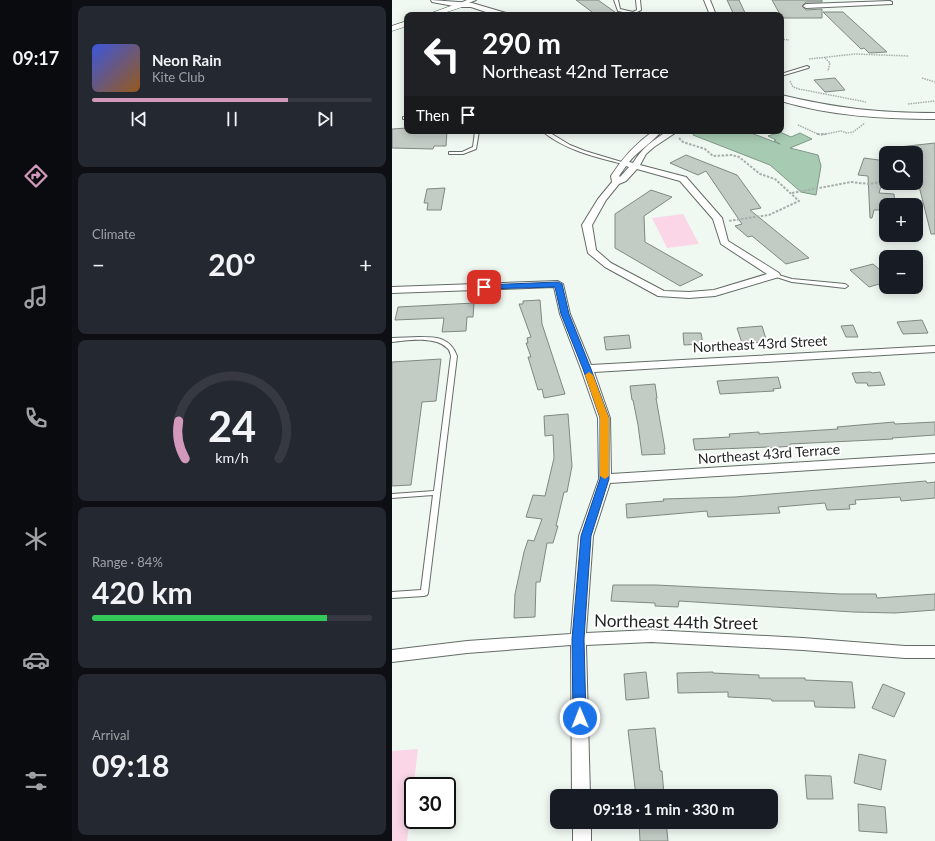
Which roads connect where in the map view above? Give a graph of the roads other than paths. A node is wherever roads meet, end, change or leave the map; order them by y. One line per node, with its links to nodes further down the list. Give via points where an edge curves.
1 (435, 0): 7 (main road)
2 (473, 0): 7 (street)
3 (616, 0): 12 (lane, via 619,10)
4 (638, 0): 13 (lane, via 639,10)
5 (707, 0): 14 (street)
6 (891, 4): 8 (street)
7 (459, 5): 9 (street); 10 (main road); 11 (main road, via 472,5)
8 (806, 6)
9 (439, 12)
10 (474, 12)
11 (494, 12)
12 (626, 12)
13 (636, 12)
14 (712, 12)
15 (404, 24): 16 (street)
16 (392, 28)
17 (807, 67): 18 (lane)
18 (784, 74)
19 (784, 99): 21 (main road, via 860,113)
20 (784, 107): 22 (main road, via 823,114 909,123)
21 (935, 116)
22 (935, 122)
23 (477, 134): 27 (lane, via 475,148 463,153)
24 (549, 134): 28 (lane, via 584,152)
25 (655, 134): 28 (street, via 641,143)
26 (676, 134): 29 (street, via 651,145)
27 (450, 153)
28 (623, 163): 29 (street); 30 (street, via 615,176)
29 (635, 166): 30 (street, via 623,179); 31 (street, via 683,179 717,218 724,242)
30 (616, 182): 31 (street, via 602,199 587,225 590,251 608,266 662,294 689,296 715,293)
31 (775, 275): 32 (lane, via 804,282)
32 (845, 286)
33 (392, 290): 36 (street, via 558,284 565,314)
34 (392, 340): 39 (lane, via 432,339 446,343 454,350)
35 (935, 349): 36 (street, Northeast 43rd Street)
36 (587, 369): 38 (street, via 604,418)
37 (935, 458): 38 (street, Northeast 43rd Terrace)
38 (605, 479): 42 (street, via 586,536)
39 (437, 493): 40 (lane); 41 (lane, via 424,593)
40 (392, 496)
41 (392, 595)
42 (578, 639): 43 (street, Northeast 44th Street, via 651,636); 44 (street, Northeast 44th Street, via 467,647); 45 (street)
43 (935, 652)
44 (392, 656)
45 (581, 789)
46 (582, 829): 47 (street)
47 (582, 841)

